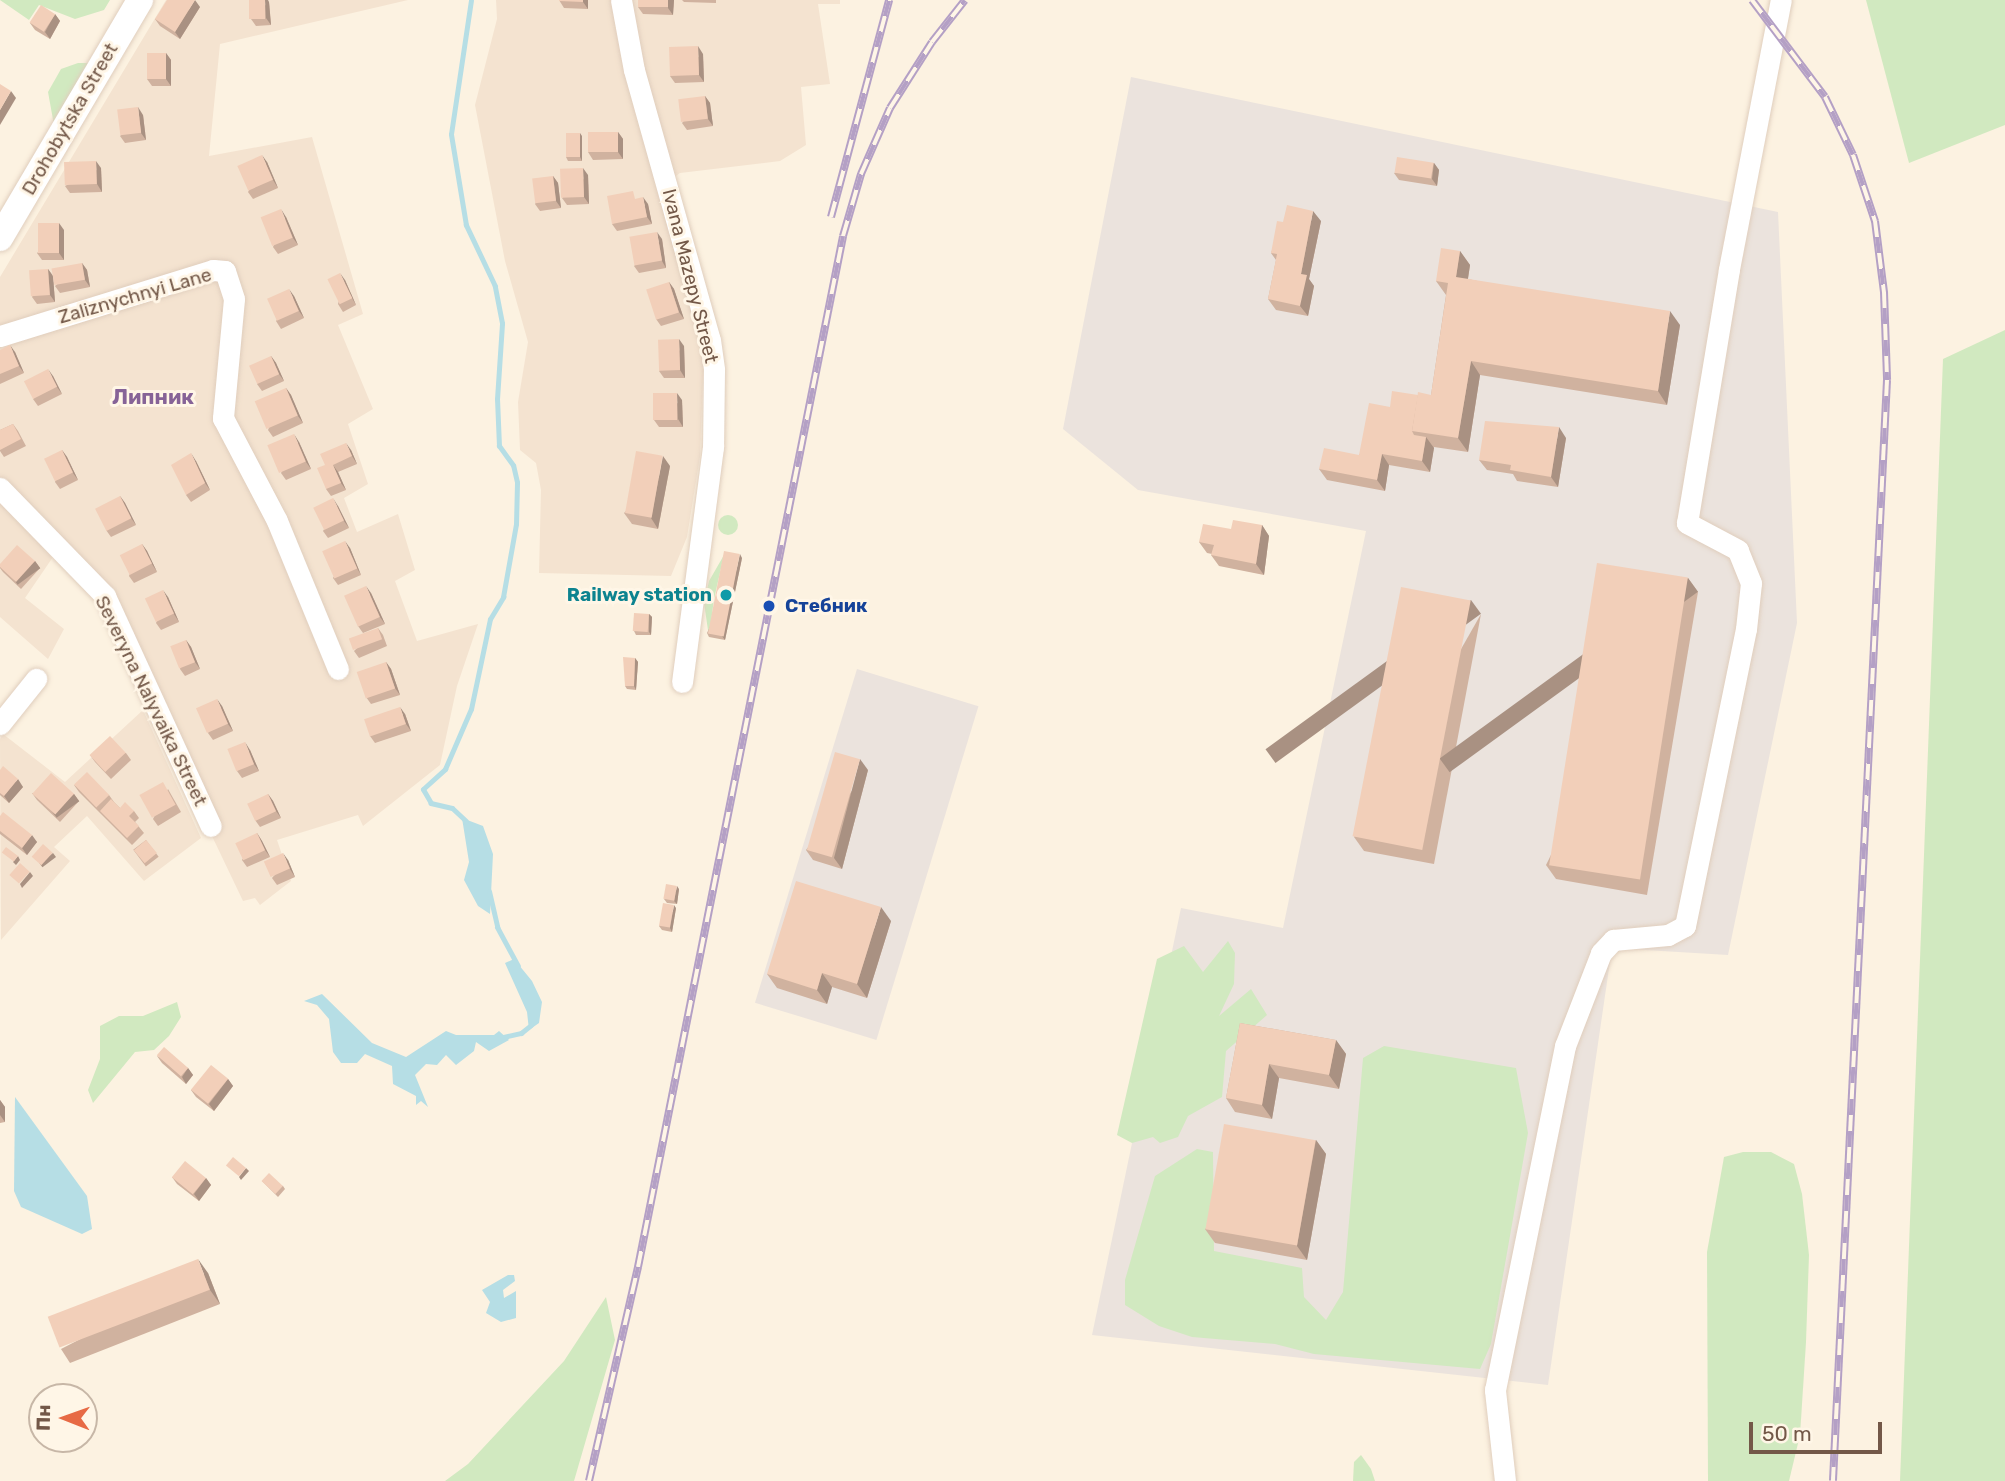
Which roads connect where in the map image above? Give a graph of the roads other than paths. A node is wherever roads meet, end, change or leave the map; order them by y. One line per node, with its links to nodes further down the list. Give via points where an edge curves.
1 (140, 0): 4 (street, Drohobytska Street)
2 (621, 0): 9 (street, Ivana Mazepy Street, via 634,70 710,340 714,370 713,447)
3 (1781, 0): 12 (street, via 1729,269 1687,523 1738,550 1751,583 1746,629 1685,926 1668,935 1613,940 1601,953 1565,1046 1495,1390)
4 (0, 239)
5 (0, 336): 7 (street, Zaliznychnyi Lane, via 213,270 225,271 234,299 223,418 277,521)
6 (0, 488): 11 (street, Severyna Nalyvaika Street, via 105,596)
7 (338, 669)
8 (36, 679): 10 (street)
9 (682, 682)
10 (0, 724)
11 (211, 826)
12 (1504, 1481)

